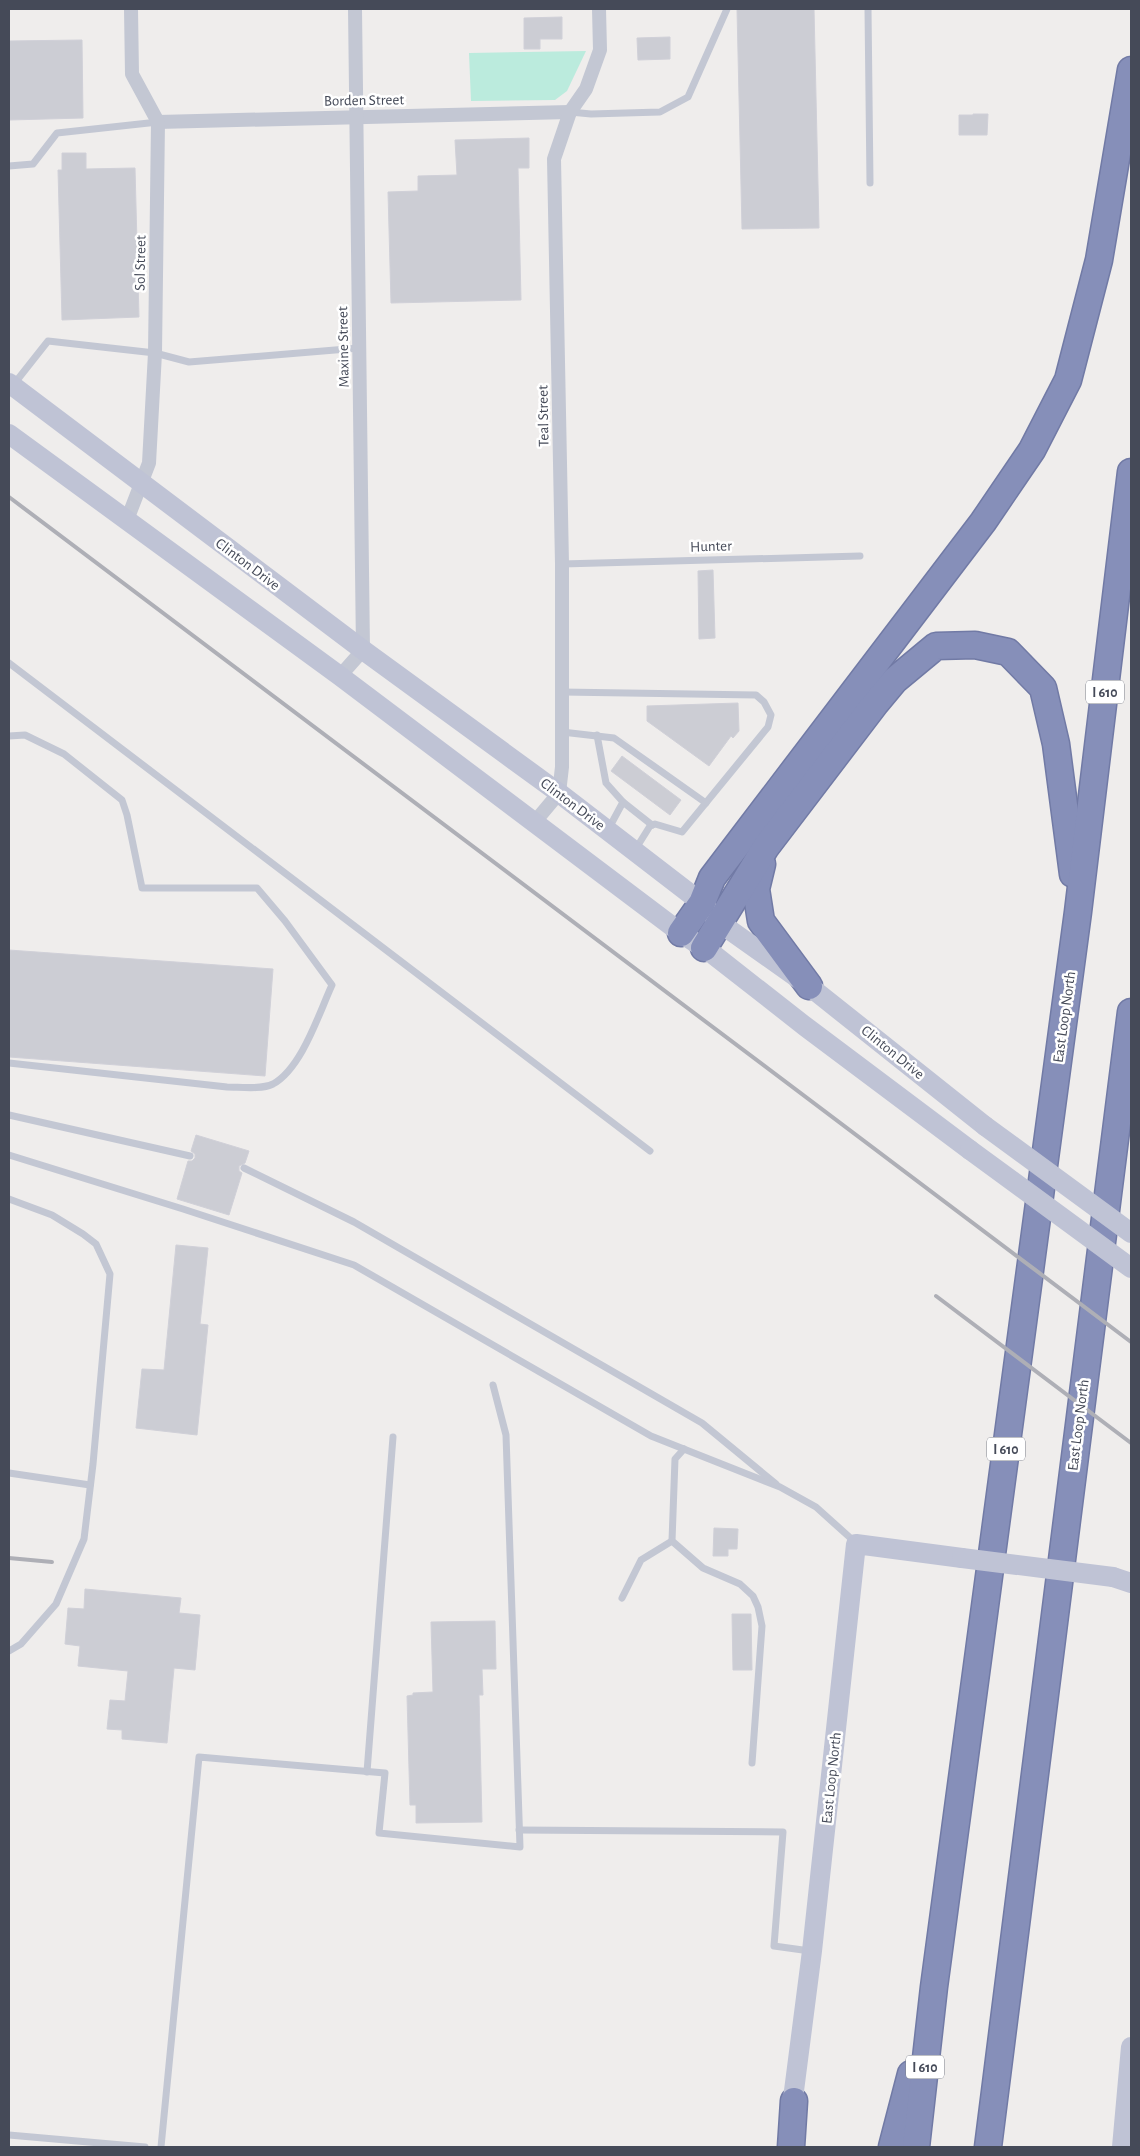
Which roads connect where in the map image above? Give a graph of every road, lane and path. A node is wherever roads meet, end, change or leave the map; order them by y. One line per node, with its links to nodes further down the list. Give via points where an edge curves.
1 (131, 9): 9 (street, Sol Street, via 132,74)
2 (354, 9): 8 (street, Maxine Street)
3 (599, 9): 7 (street, Teal Street, via 600,50 586,89)
4 (727, 9): 7 (lane, via 688,97 660,112)
5 (868, 9): 11 (lane)
6 (1131, 70): 36 (highway, via 1099,260 1068,380 1032,450 983,522 712,878)
7 (570, 112): 8 (street, Borden Street); 20 (street, Teal Street, via 554,159)
8 (357, 116): 9 (street, Borden Street); 12 (street, Maxine Street)
9 (158, 122): 10 (lane, via 57,134 32,164); 13 (street, Sol Street)
10 (9, 166)
11 (870, 183)
12 (359, 348): 13 (lane, via 188,362); 21 (street, Maxine Street)
13 (155, 353): 14 (lane, via 48,341); 17 (street, Sol Street, via 149,463)
14 (11, 385): 17 (main road, Clinton Drive)
15 (9, 434): 18 (main road, Clinton Drive)
16 (1131, 472): 37 (highway, East Loop North / I 610)
17 (141, 484): 18 (street, Sol Street); 21 (main road, Clinton Drive)
18 (127, 520): 23 (main road, Clinton Drive)
19 (860, 556): 20 (lane, Hunter)
20 (562, 564): 24 (street, Teal Street)
21 (363, 650): 23 (street); 28 (main road, Clinton Drive)
22 (9, 662): 47 (lane)
23 (340, 676): 31 (main road, Clinton Drive)
24 (562, 692): 25 (street, Teal Street); 30 (lane, via 756,695 771,714 768,727)
25 (562, 732): 26 (lane); 28 (street, Teal Street)
26 (597, 735): 29 (lane, via 606,783); 30 (lane, via 614,738)
27 (9, 736): 43 (lane, via 25,735 64,754 122,800 142,888 257,888 285,920 332,985 298,1061 273,1084 227,1087)
28 (559, 793): 31 (street); 33 (main road, Clinton Drive)
29 (623, 802): 32 (lane); 33 (lane)
30 (706, 803): 32 (lane, via 682,832)
31 (533, 824): 39 (main road, Clinton Drive)
32 (652, 825): 35 (lane)
33 (608, 831): 35 (main road, Clinton Drive)
34 (766, 847): 37 (highway, via 895,680 936,646 975,645 1008,652 1043,688 1056,744); 38 (highway); 41 (highway, via 756,889 761,921)
35 (634, 851): 36 (main road, Clinton Drive)
36 (702, 903): 38 (main road, Clinton Drive); 39 (highway)
37 (1078, 912): 69 (highway, East Loop North / I 610)
38 (720, 923): 40 (highway); 41 (main road, Clinton Drive)
39 (681, 933): 40 (main road, Clinton Drive)
40 (704, 948): 53 (main road, Clinton Drive, bridge)
41 (809, 986): 52 (main road, Clinton Drive, bridge, via 985,1126)
42 (1131, 1012): 45 (highway, East Loop North)
43 (9, 1062)
44 (1131, 1063): 45 (highway)
45 (1117, 1111): 79 (highway, East Loop North)
46 (9, 1115): 49 (lane)
47 (650, 1151)
48 (9, 1155): 56 (lane, via 354,1265 651,1436)
49 (190, 1156)
50 (244, 1168): 59 (lane, via 354,1222 702,1423)
51 (9, 1200): 58 (lane, via 52,1215 83,1234 96,1244 110,1274)
52 (1131, 1233)
53 (1131, 1268)
54 (493, 1385): 67 (lane, via 506,1435)
55 (392, 1437): 66 (lane)
56 (684, 1449): 59 (lane); 60 (lane, via 675,1459)
57 (9, 1473): 58 (lane)
58 (90, 1485): 64 (lane, via 84,1539 56,1604 21,1644)
59 (780, 1488): 61 (lane, via 816,1507)
60 (672, 1541): 63 (lane, via 641,1560); 65 (lane, via 703,1568 740,1584 758,1607 763,1639)
61 (856, 1544): 62 (main road, bridge); 68 (main road, East Loop North)
62 (1122, 1580)
63 (622, 1598)
64 (9, 1651)
65 (752, 1763)
66 (367, 1772): 67 (lane, via 385,1773 379,1833 520,1847); 74 (lane, via 199,1758)
67 (519, 1830): 68 (lane, via 782,1832 774,1946)
68 (812, 1951): 71 (main road, East Loop North)
69 (934, 1987): 77 (highway); 78 (highway, East Loop North / I 610)
70 (1131, 2048): 80 (main road)
71 (794, 2101): 75 (main road, East Loop North); 76 (highway)
72 (9, 2135): 73 (lane)
73 (145, 2147)
74 (161, 2147)
75 (783, 2147)
76 (791, 2147)
77 (892, 2147)
78 (916, 2147)
79 (988, 2147)
80 (1122, 2147)

